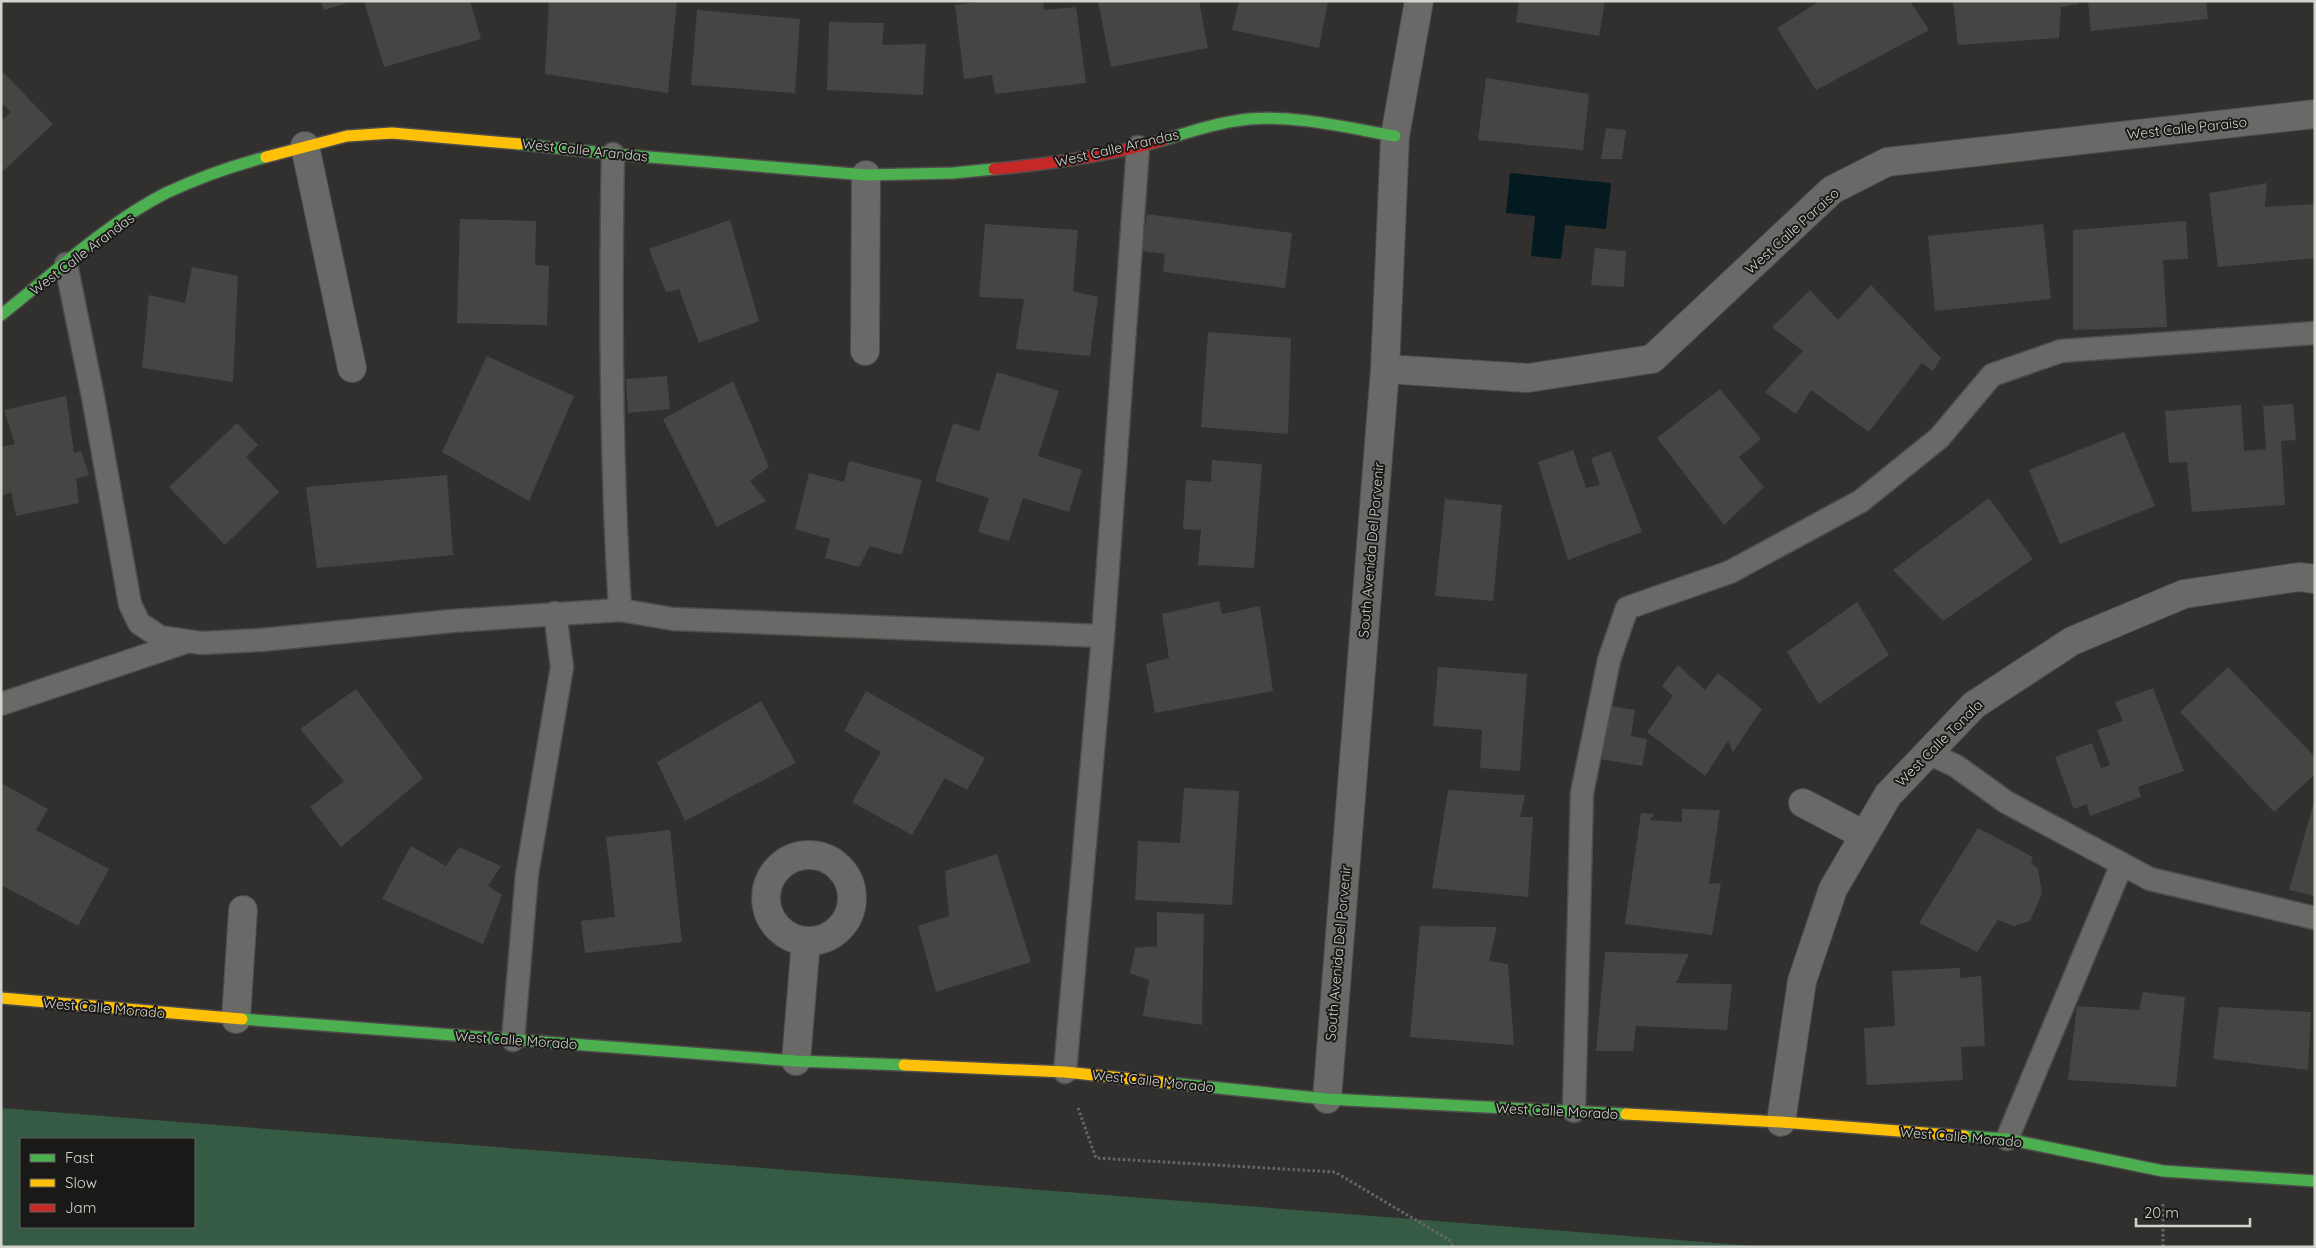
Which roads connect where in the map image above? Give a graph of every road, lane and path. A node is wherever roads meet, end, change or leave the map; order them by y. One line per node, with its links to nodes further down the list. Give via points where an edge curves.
1 (1419, 1): 3 (street, South Avenida Del Porvenir)
2 (2315, 114): 13 (street, West Calle Paraiso, via 1887,162 1832,190 1652,360 1528,378)
3 (1395, 136): 5 (street, West Calle Arandas, via 1298,120 1251,119 1216,124); 13 (street, South Avenida Del Porvenir)
4 (305, 146): 6 (street, West Calle Arandas, via 347,136 392,133); 8 (street, West Calle Arandas, via 224,168 165,194 112,228); 12 (street)
5 (1138, 147): 7 (street, West Calle Arandas, via 1041,165 953,173); 17 (lane)
6 (613, 154): 7 (street, West Calle Arandas); 15 (lane, via 610,333 613,492)
7 (866, 175): 11 (street)
8 (66, 264): 9 (street, West Calle Arandas); 18 (lane, via 130,604 140,623 160,637)
9 (1, 315)
10 (2315, 333): 33 (lane, via 2061,351 1992,375 1939,438 1861,501 1730,572 1627,608 1609,660 1582,793)
11 (865, 351)
12 (352, 368)
13 (1385, 369): 32 (street, South Avenida Del Porvenir)
14 (2315, 579): 20 (street, West Calle Tonala, via 2299,577 2184,594 2072,641 1974,705)
15 (620, 610): 16 (lane); 17 (lane, via 672,618)
16 (555, 614): 18 (lane, via 261,640); 29 (lane, via 562,667 527,874)
17 (1103, 636): 31 (lane)
18 (190, 641): 19 (lane)
19 (1, 704)
20 (1928, 753): 22 (street, West Calle Tonala, via 1888,795); 23 (lane, via 1956,766 2006,802)
21 (1803, 804): 22 (street)
22 (1864, 835): 34 (street, West Calle Tonala, via 1833,889 1802,981)
23 (2122, 864): 25 (lane, via 2150,879); 35 (lane)
24 (243, 910): 28 (street)
25 (2315, 918)
26 (806, 941): 30 (street)
27 (1, 998): 28 (street, West Calle Morado)
28 (236, 1020): 29 (street, West Calle Morado)
29 (513, 1040): 30 (street, West Calle Morado)
30 (796, 1061): 31 (street, West Calle Morado)
31 (1065, 1072): 32 (street, West Calle Morado); 38 (path, via 1096,1158 1335,1172 1451,1240)
32 (1327, 1099): 33 (street, West Calle Morado)
33 (1574, 1111): 34 (street, West Calle Morado)
34 (1781, 1122): 35 (street, West Calle Morado)
35 (2008, 1139): 36 (street, West Calle Morado)
36 (2163, 1171): 37 (street, West Calle Morado); 39 (path)
37 (2315, 1181)
38 (1453, 1247)
39 (2164, 1247)

